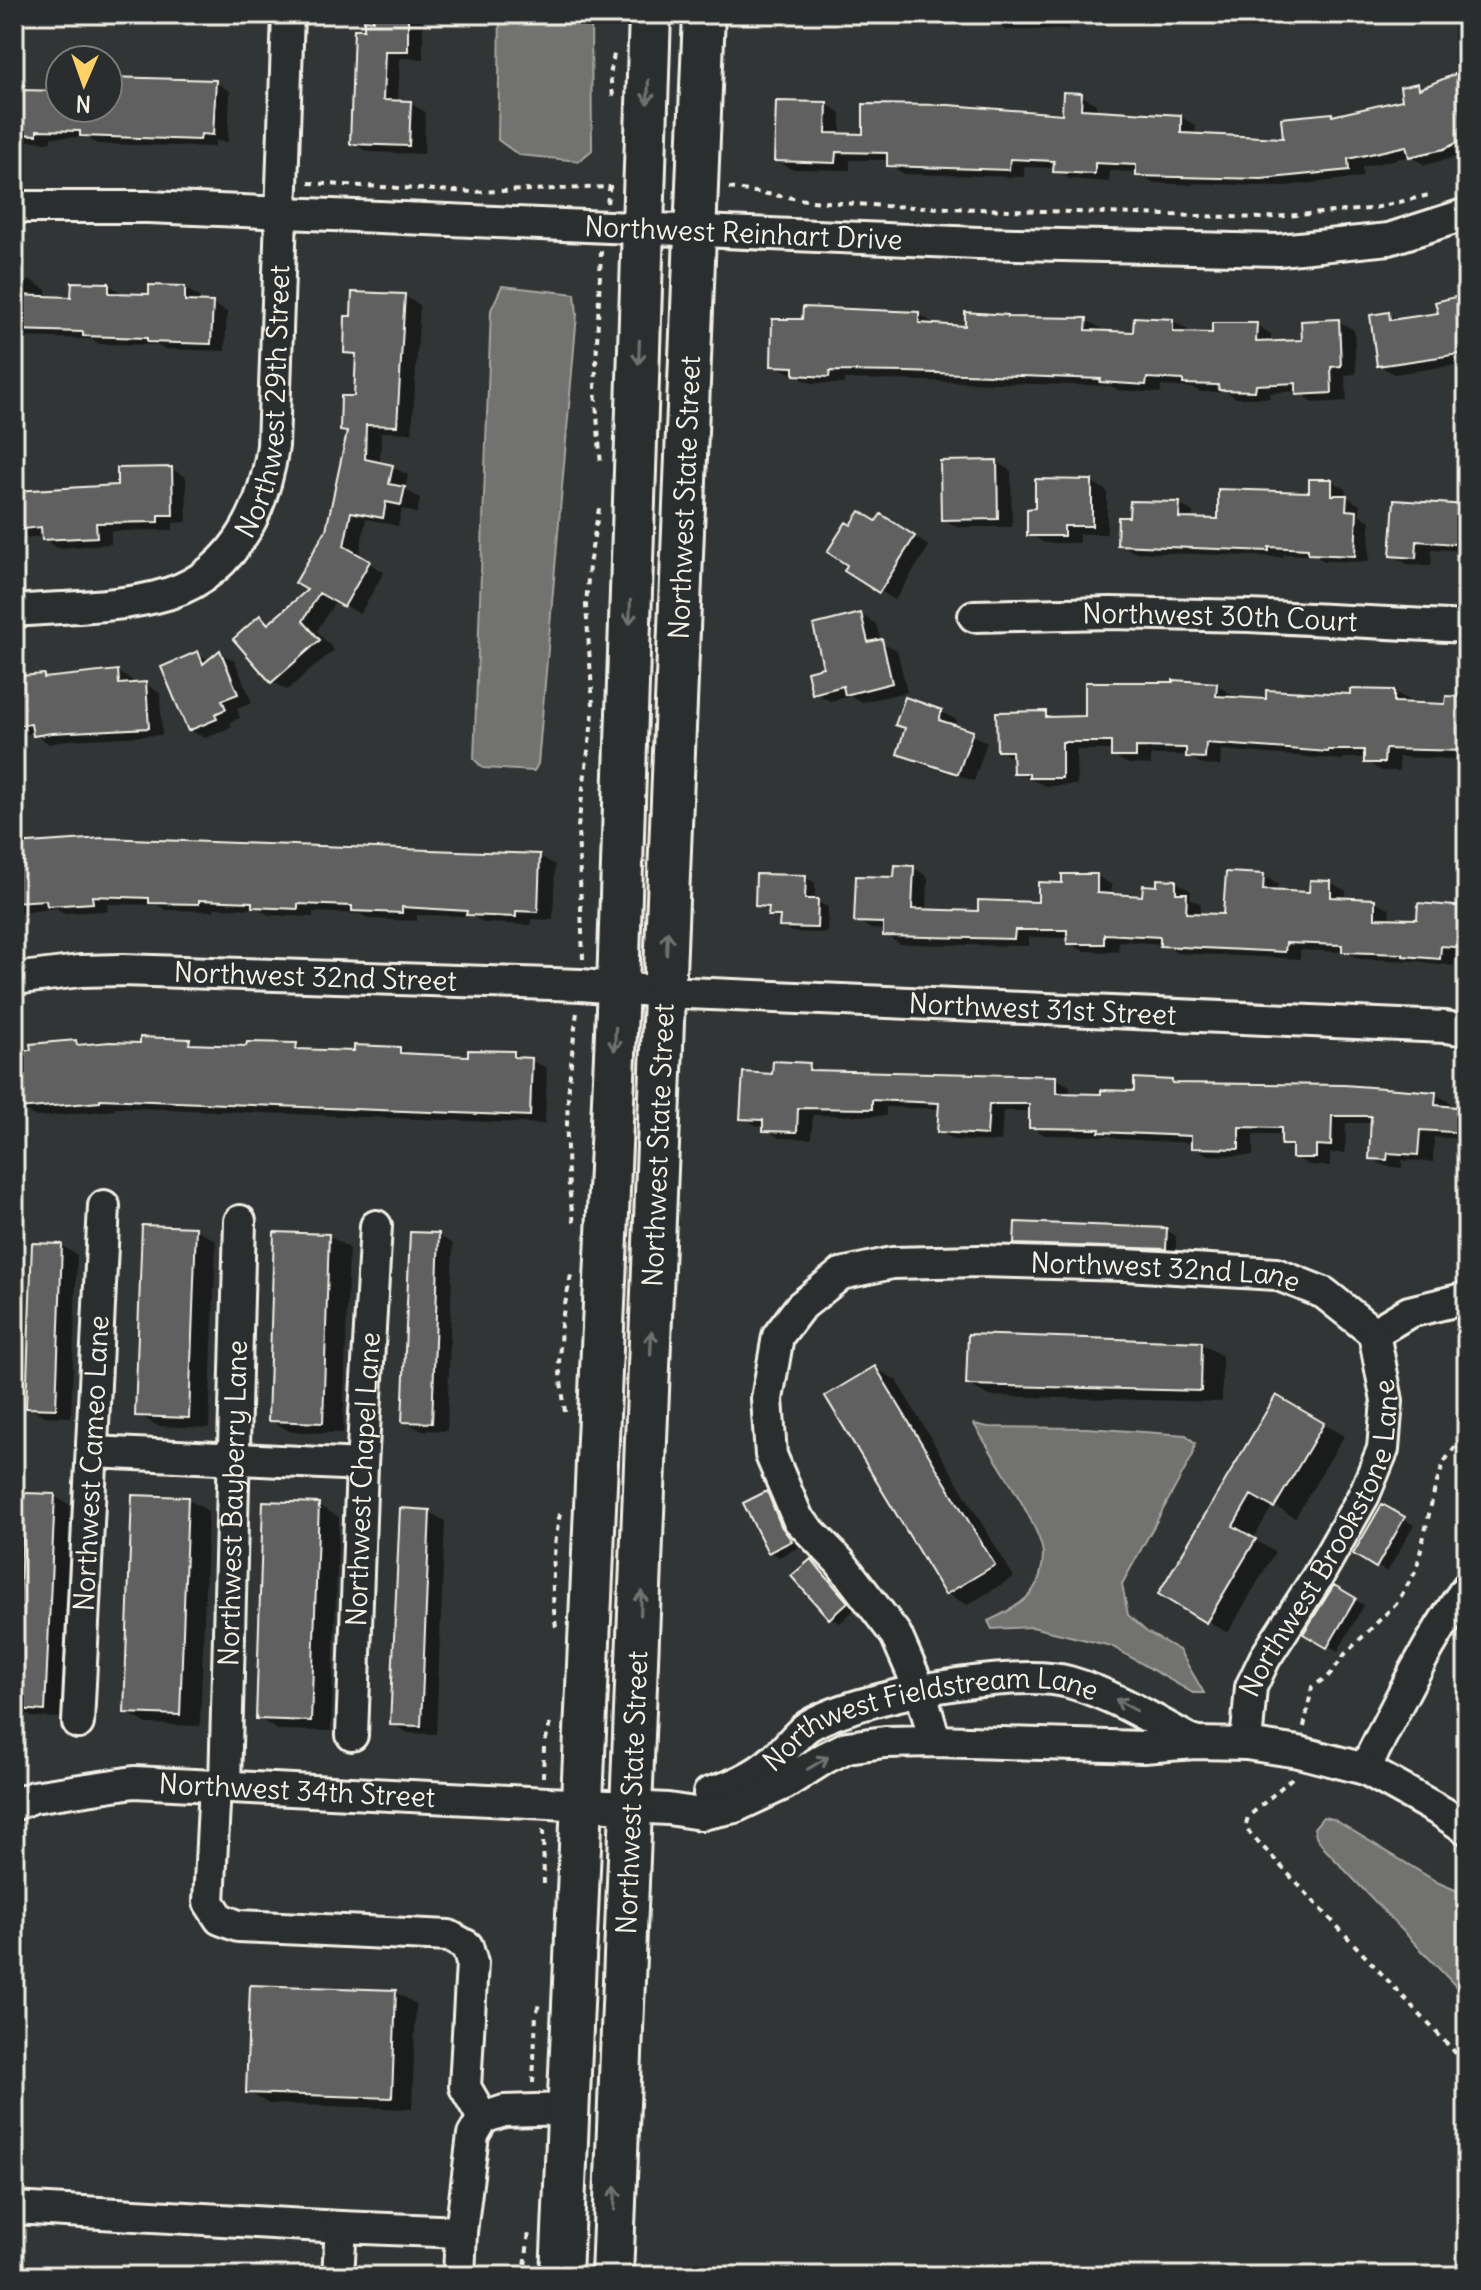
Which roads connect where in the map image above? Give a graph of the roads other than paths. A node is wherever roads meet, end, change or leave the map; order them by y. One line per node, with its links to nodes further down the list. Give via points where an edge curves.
1 (288, 14): 6 (street, Northwest 29th Street)
2 (650, 14): 7 (main road, Northwest State Street, one-way to 7, via 622,184)
3 (704, 14): 8 (main road, Northwest State Street)
4 (14, 207): 6 (street, Northwest Reinhart Drive)
5 (1467, 214): 8 (street, Northwest Reinhart Drive, via 1389,239 1279,250)
6 (282, 215): 7 (street, Northwest Reinhart Drive); 9 (street, Northwest 29th Street, via 273,446 268,480 240,541 199,579 159,596)
7 (643, 229): 8 (street, Northwest Reinhart Drive); 13 (main road, Northwest State Street, one-way to 13)
8 (696, 231): 14 (main road, Northwest State Street, one-way to 8)
9 (14, 611)
10 (974, 616): 11 (street, Northwest 30th Court, via 1203,615)
11 (1467, 627)
12 (14, 979): 13 (street, Northwest 32nd Street, via 123,970)
13 (599, 986): 14 (street, Northwest 31st Street); 34 (main road, Northwest State Street, one-way to 34)
14 (665, 992): 15 (street, Northwest 31st Street); 35 (main road, Northwest State Street, one-way to 14)
15 (1467, 1030)
16 (104, 1206): 21 (street, Northwest Cameo Lane)
17 (240, 1221): 22 (street, Northwest Bayberry Lane)
18 (376, 1226): 23 (street, Northwest Chapel Lane)
19 (1467, 1298): 20 (street, via 1409,1312)
20 (1374, 1333): 25 (street, Northwest 32nd Lane, via 1324,1293 1276,1274 979,1261 892,1263 841,1274 800,1307 778,1336 767,1399 771,1455 798,1519 840,1562 896,1635); 30 (street, Northwest Brookstone Lane, via 1387,1401 1383,1449 1364,1495 1260,1667 1251,1687)
21 (93, 1452): 22 (street); 26 (street, Northwest Cameo Lane)
22 (234, 1461): 23 (street); 32 (street, Northwest Bayberry Lane)
23 (362, 1465): 27 (street, Northwest Chapel Lane)
24 (1467, 1588): 31 (street)
25 (921, 1692): 28 (street); 29 (street, Northwest Fieldstream Lane, one-way to 25, via 1116,1699 1066,1681 1015,1677); 35 (street, Northwest Fieldstream Lane, via 854,1705 808,1727 761,1770 733,1786)
26 (78, 1723)
27 (352, 1735)
28 (935, 1741): 29 (street, Northwest Fieldstream Lane, via 1143,1747); 35 (street, Northwest Fieldstream Lane, one-way to 28, via 701,1814 735,1807 847,1747)
29 (1195, 1743): 30 (street, Northwest Fieldstream Lane)
30 (1246, 1744): 31 (street, Northwest Fieldstream Lane)
31 (1365, 1769): 36 (street, Northwest Fieldstream Lane)
32 (220, 1785): 33 (street, Northwest 34th Street, via 134,1782 33,1797); 34 (street, Northwest 34th Street); 38 (street, Northwest Bayberry Lane, via 209,1902 220,1919 238,1926 449,1936 467,1946 472,1963 465,2087)
33 (14, 1805)
34 (562, 1805): 35 (street, Northwest Fieldstream Lane); 37 (main road, Northwest State Street)
35 (650, 1808): 45 (main road, Northwest State Street, one-way to 35)
36 (1467, 1829)
37 (551, 2110): 38 (street, via 504,2111); 44 (main road, Northwest State Street)
38 (483, 2118): 41 (street, via 473,2135)
39 (14, 2208): 40 (street)
40 (341, 2227): 41 (street); 42 (street)
41 (461, 2232): 43 (street)
42 (338, 2276)
43 (459, 2276)
44 (561, 2276)
45 (612, 2276)

